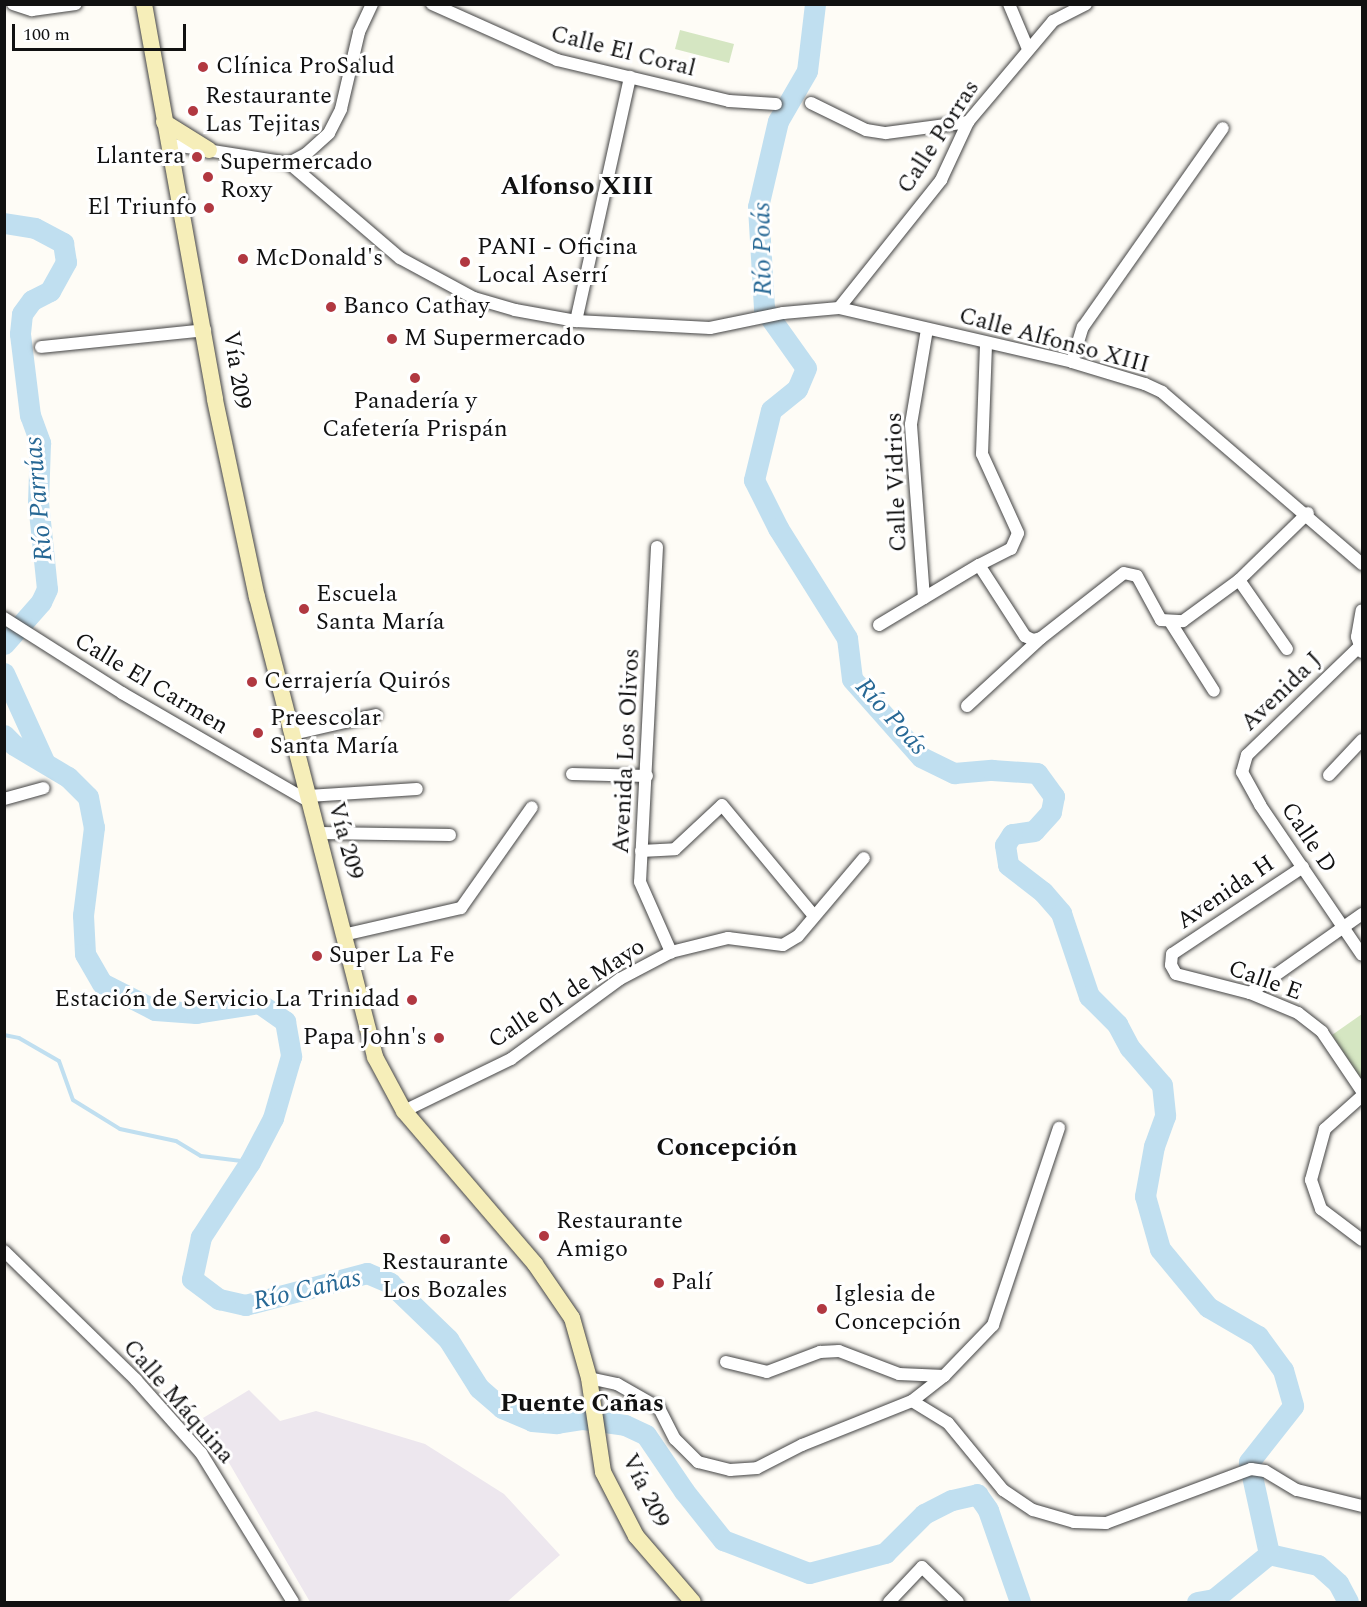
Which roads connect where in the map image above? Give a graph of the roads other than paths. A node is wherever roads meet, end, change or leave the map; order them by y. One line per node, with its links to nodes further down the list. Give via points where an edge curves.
1 (13, 4): 2 (street, via 32,10)
2 (76, 4)
3 (144, 4): 12 (main road, Vía 209)
4 (372, 4): 17 (street, via 360,32 341,109 329,134)
5 (432, 4): 9 (street, Calle El Coral, via 547,57)
6 (1009, 4): 8 (street)
7 (1086, 4): 8 (street, Calle Porras, via 1053,21)
8 (1028, 49): 13 (street, Calle Porras)
9 (630, 77): 11 (street, Calle El Coral, via 729,100); 19 (street)
10 (811, 103): 13 (street, via 866,130 886,133)
11 (776, 104)
12 (164, 122): 15 (main road, Vía 209); 16 (main road)
13 (968, 122): 18 (street, Calle Porras, via 941,180)
14 (1223, 128): 24 (street, via 1083,327)
15 (168, 144): 16 (street); 21 (main road, Vía 209)
16 (209, 150): 17 (street)
17 (289, 163): 19 (street, Calle Alfonso XIII, via 400,258 436,279 474,298)
18 (839, 308): 19 (street, Calle Alfonso XIII, via 783,313 710,328); 20 (street, Calle Alfonso XIII)
19 (576, 321)
20 (927, 329): 22 (street, Calle Alfonso XIII); 30 (street, Calle Vidrios, via 911,424)
21 (205, 330): 23 (street); 41 (main road, Vía 209, via 215,400 257,597)
22 (986, 344): 24 (street, Calle Alfonso XIII); 28 (street, via 982,454 1018,533 1011,549)
23 (41, 347)
24 (1072, 362): 25 (street, Calle Alfonso XIII, via 1162,392)
25 (1308, 513): 27 (street, Calle Alfonso XIII); 29 (street)
26 (657, 547): 46 (street, Avenida Los Olivos)
27 (1362, 564)
28 (980, 565): 30 (street); 35 (street, via 1025,636)
29 (1239, 580): 33 (street, via 1183,621); 36 (street)
30 (924, 598): 34 (street)
31 (1362, 610): 37 (street)
32 (7, 621): 50 (street, Calle El Carmen)
33 (1171, 623): 35 (street, via 1161,620 1137,576 1124,573); 38 (street)
34 (879, 625)
35 (1041, 638): 39 (street)
36 (1287, 649)
37 (1361, 650): 43 (street, Avenida J, via 1247,755)
38 (1214, 691)
39 (966, 706)
40 (376, 715): 41 (street)
41 (293, 734): 50 (main road, Vía 209)
42 (1362, 740): 45 (street)
43 (1242, 772): 56 (street, Calle D)
44 (572, 774): 46 (street)
45 (1329, 775)
46 (647, 776): 54 (street, Avenida Los Olivos)
47 (44, 788): 49 (street)
48 (417, 789): 50 (street)
49 (4, 798)
50 (309, 799): 52 (main road, Vía 209)
51 (532, 807): 60 (street, via 461,908)
52 (320, 833): 53 (street); 60 (main road, Vía 209)
53 (450, 835)
54 (641, 851): 58 (street, via 675,849 722,805); 61 (street, Avenida Los Olivos, via 640,882)
55 (864, 858): 58 (street, Calle 01 de Mayo)
56 (1303, 867): 59 (street, Calle D); 62 (street, Avenida H)
57 (1362, 914): 59 (street)
58 (814, 916): 61 (street, Calle 01 de Mayo, via 798,936 783,945 728,938)
59 (1343, 927): 63 (street, Calle D); 64 (street)
60 (343, 935): 67 (main road, Vía 209, via 375,1057)
61 (671, 952): 67 (street, Calle 01 de Mayo, via 620,979 511,1059)
62 (1172, 954): 64 (street, Calle E, via 1176,974)
63 (1362, 955)
64 (1250, 993): 65 (street, Calle E, via 1298,1013 1322,1032)
65 (1362, 1091)
66 (1362, 1096): 69 (street, via 1324,1129 1311,1180 1321,1209)
67 (404, 1111): 73 (main road, Vía 209, via 536,1264 572,1318)
68 (1059, 1128): 72 (street, via 993,1324)
69 (1362, 1240)
70 (4, 1251): 76 (street, Calle Máquina, via 136,1380 201,1453)
71 (726, 1362): 72 (street, via 767,1372 820,1352 839,1351 899,1374)
72 (944, 1376): 74 (street)
73 (590, 1378): 74 (street, via 617,1384 659,1408 675,1439 698,1462 730,1470 757,1468 802,1445); 77 (main road, Vía 209, via 603,1472 636,1536)
74 (912, 1401): 75 (street, via 948,1423 1003,1490 1033,1510 1074,1522 1106,1523 1237,1473 1265,1471 1297,1490)
75 (1362, 1506)
76 (293, 1602)
77 (693, 1602)
78 (890, 1602): 79 (street, via 922,1567)
79 (958, 1602)

